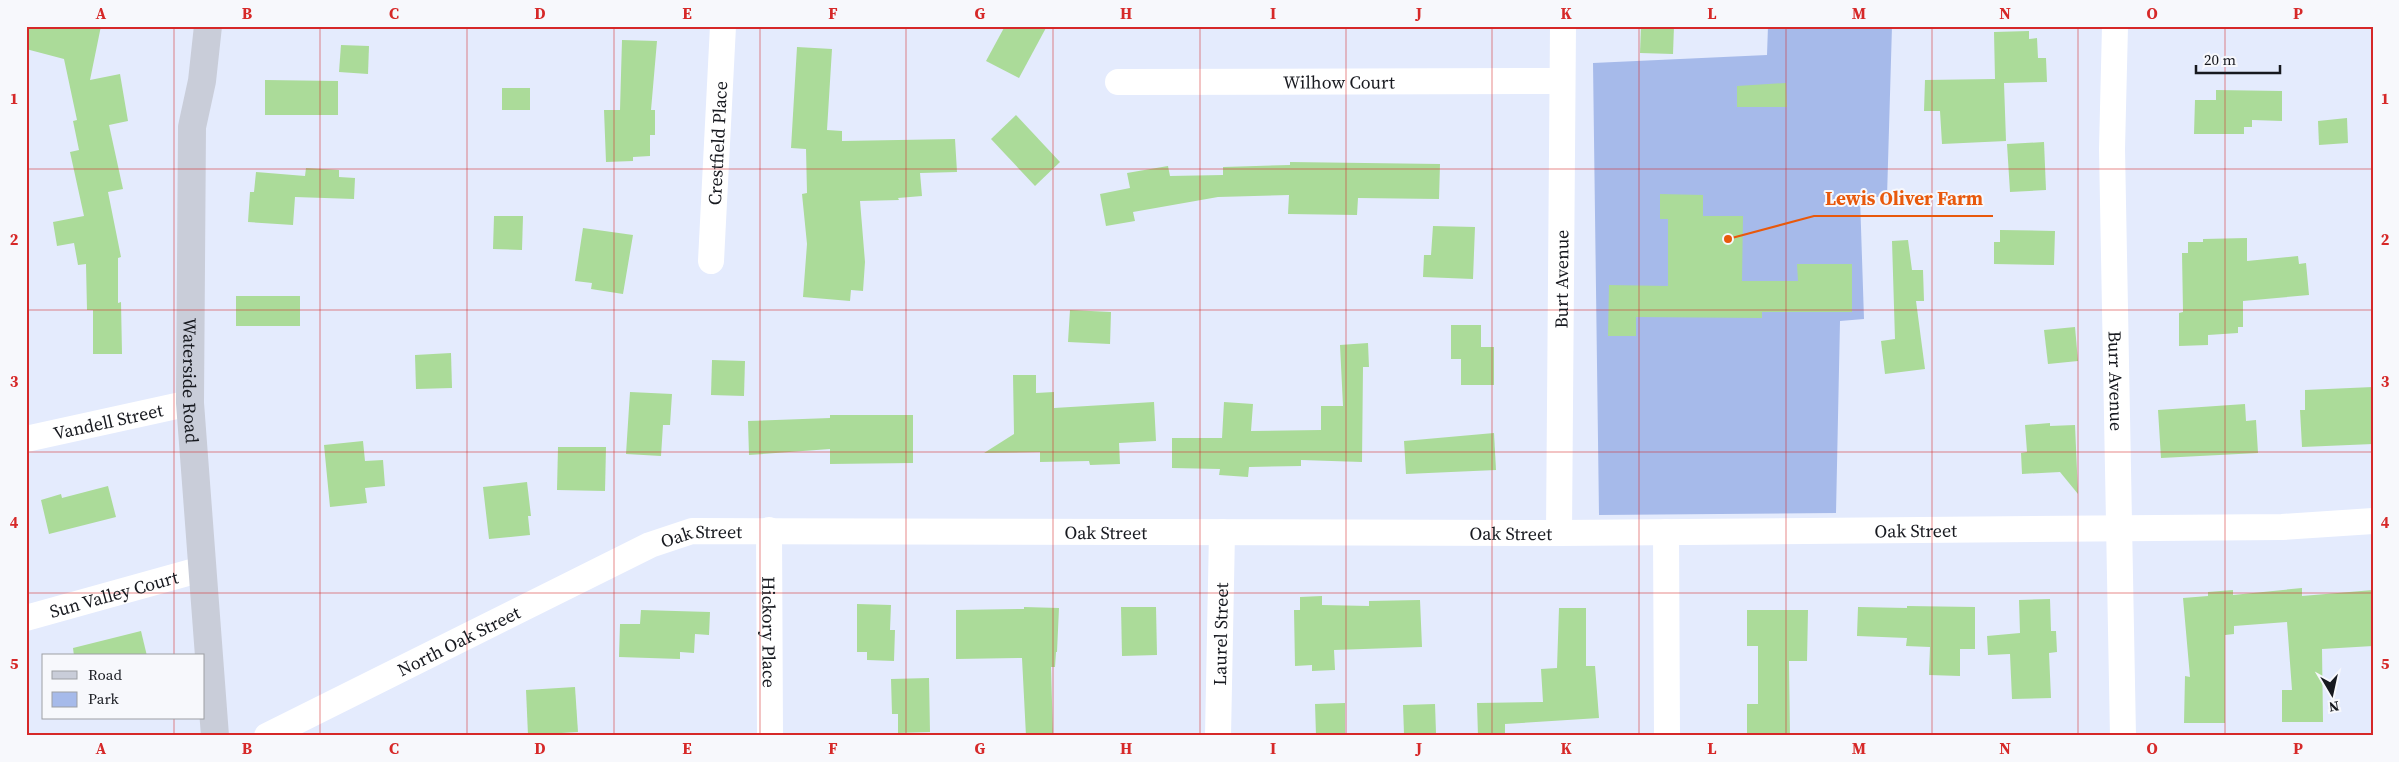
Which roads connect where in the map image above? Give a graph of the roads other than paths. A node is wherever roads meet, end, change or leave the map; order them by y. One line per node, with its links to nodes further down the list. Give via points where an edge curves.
1 (208, 26): 8 (main road, Waterside Road, via 202,82 192,126)
2 (723, 26): 7 (street, Crestfield Place)
3 (1563, 26): 5 (street, Burt Avenue)
4 (2115, 26): 11 (street, Burr Avenue, via 2112,149)
5 (1562, 81): 6 (street, Wilhow Court); 15 (street, Burt Avenue)
6 (1118, 82)
7 (711, 261)
8 (190, 403): 9 (street, Vandell Street); 17 (main road, Waterside Road)
9 (26, 439)
10 (2373, 521): 11 (street, Oak Street, via 2282,527)
11 (2120, 527): 14 (street, Oak Street); 24 (street, Burr Avenue)
12 (769, 530): 13 (street, Oak Street); 16 (street, Oak Street, via 692,531); 21 (street, Hickory Place)
13 (1222, 532): 15 (street, Oak Street); 22 (street, Laurel Street)
14 (1666, 532): 15 (street, Oak Street); 23 (street)
15 (1559, 533)
16 (650, 545): 20 (street, North Oak Street)
17 (202, 569): 18 (street, Sun Valley Court); 19 (main road, Waterside Road)
18 (26, 618)
19 (209, 734)
20 (267, 736)
21 (770, 736)
22 (1218, 736)
23 (1667, 736)
24 (2123, 736)

